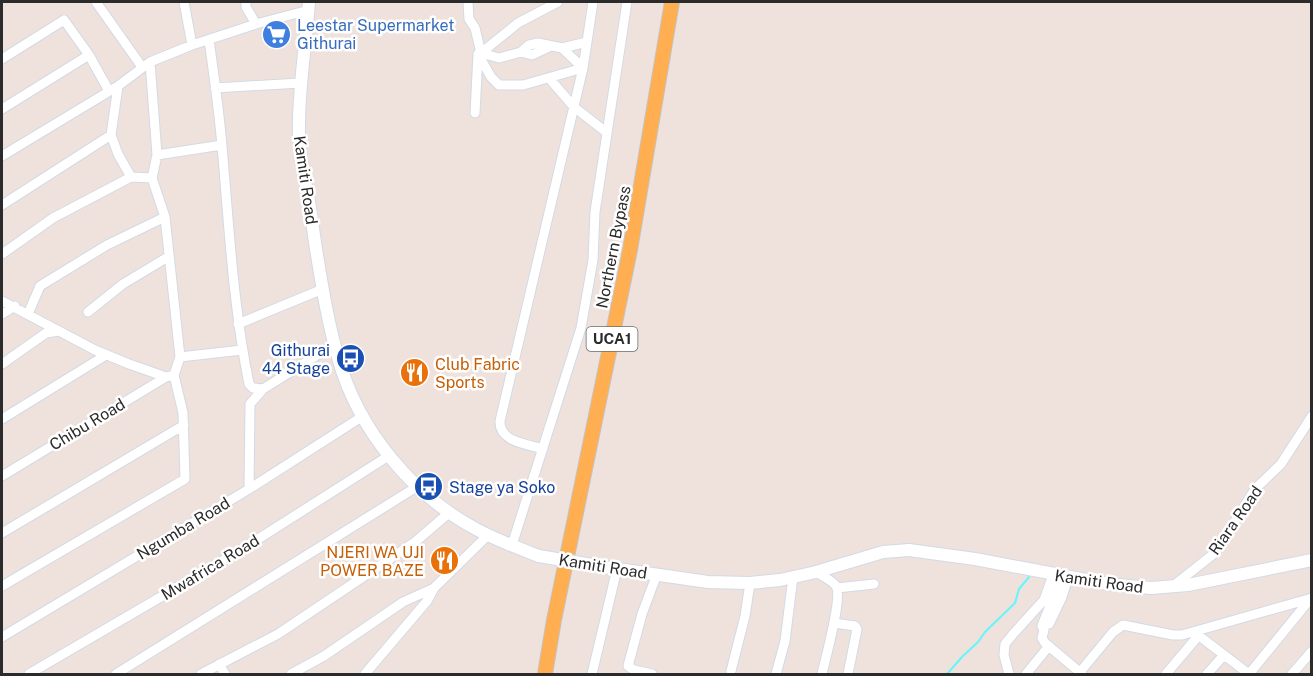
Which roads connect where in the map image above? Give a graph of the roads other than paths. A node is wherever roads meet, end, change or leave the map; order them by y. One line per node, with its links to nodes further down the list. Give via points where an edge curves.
1 (96, 2): 18 (street)
2 (184, 2): 13 (street)
3 (246, 2): 10 (street)
4 (468, 2): 15 (street)
5 (558, 2): 15 (street, via 518,23)
6 (593, 2): 12 (street)
7 (627, 2): 28 (street)
8 (672, 2): 96 (main road, Northern Bypass / UCA1, via 630,250)
9 (309, 6): 10 (street); 21 (main road, Kamiti Road)
10 (256, 24): 11 (street)
11 (210, 40): 13 (street); 23 (street)
12 (587, 42): 14 (street); 19 (street)
13 (192, 45): 18 (street)
14 (562, 48): 15 (street, via 538,43 499,58); 19 (street)
15 (480, 54): 20 (street, via 499,85 523,86); 27 (street)
16 (88, 55): 17 (street, via 64,20); 24 (street); 26 (street)
17 (2, 58)
18 (146, 65): 22 (street); 31 (street)
19 (583, 68): 20 (street); 25 (street)
20 (549, 78): 25 (street)
21 (300, 84): 23 (street); 39 (main road, Kamiti Road, via 299,151)
22 (118, 86): 24 (street); 29 (street)
23 (215, 88): 30 (street)
24 (109, 91): 32 (street)
25 (574, 107): 28 (street); 58 (street, via 500,421 500,429 508,438)
26 (2, 109)
27 (475, 113)
28 (606, 132): 58 (street, via 593,260 581,328)
29 (111, 135): 33 (street); 35 (street)
30 (222, 145): 31 (street); 45 (street)
31 (157, 155): 34 (street)
32 (2, 156)
33 (131, 177): 34 (street); 37 (street, via 53,218)
34 (152, 178): 36 (street)
35 (2, 205)
36 (165, 217): 38 (street); 44 (street, via 107,245 40,286)
37 (2, 254)
38 (168, 257): 42 (street, via 123,284); 50 (street)
39 (323, 289): 45 (street); 47 (main road, Kamiti Road)
40 (2, 301): 41 (street)
41 (15, 306): 43 (street); 44 (street)
42 (88, 312)
43 (2, 314)
44 (28, 314): 46 (street)
45 (238, 324): 48 (street)
46 (59, 331): 49 (street); 51 (street, via 46,333)
47 (334, 344): 53 (street); 54 (main road, Kamiti Road)
48 (242, 350): 50 (street); 53 (street, via 249,384)
49 (106, 355): 52 (street); 56 (street)
50 (180, 357): 52 (street)
51 (2, 364)
52 (170, 376): 57 (street, via 182,405); 60 (street, Chibu Road)
53 (263, 389): 62 (street, via 249,407)
54 (363, 416): 59 (main road, Kamiti Road); 62 (street, Ngumba Road)
55 (1311, 416): 78 (street, Riara Road, via 1281,464 1255,489 1216,552)
56 (2, 419)
57 (184, 425): 64 (street); 75 (street, via 185,479)
58 (543, 448): 66 (street)
59 (390, 455): 61 (main road, Kamiti Road); 90 (street, Mwafrica Road, via 241,550)
60 (2, 476)
61 (418, 486): 63 (main road, Kamiti Road); 91 (street)
62 (249, 489): 82 (street, Ngumba Road)
63 (450, 512): 65 (main road, Kamiti Road); 86 (street, via 416,542 278,634)
64 (2, 533)
65 (488, 535): 66 (main road, Kamiti Road); 76 (street)
66 (512, 545): 68 (main road, Kamiti Road, bridge, via 539,556)
67 (1311, 560): 78 (main road, Kamiti Road)
68 (617, 569): 70 (main road, Kamiti Road); 97 (street)
69 (816, 572): 71 (main road, Kamiti Road, via 899,550 964,557); 72 (main road, Kamiti Road); 77 (street)
70 (657, 574): 73 (main road, Kamiti Road, via 708,582); 98 (street, via 628,666)
71 (1060, 576): 78 (main road, Kamiti Road, via 1130,588); 83 (street, via 1042,626 1042,638); 102 (street, via 1005,644)
72 (793, 577): 73 (main road, Kamiti Road); 99 (street, via 785,641)
73 (750, 583): 88 (street, via 746,616)
74 (874, 584): 77 (street)
75 (2, 586)
76 (434, 588): 87 (street); 94 (street, via 403,602)
77 (837, 588): 80 (street)
78 (1171, 588)
79 (1311, 598): 81 (street); 107 (street)
80 (834, 623): 100 (street); 101 (street, via 857,629)
81 (1196, 634): 85 (street); 89 (street, via 1173,635 1123,625); 105 (street)
82 (2, 637)
83 (1049, 646): 89 (street); 103 (street)
84 (1311, 651): 108 (street)
85 (1224, 655): 106 (street); 107 (street)
86 (219, 664): 92 (street); 93 (street)
87 (368, 670): 95 (street)
88 (731, 670)
89 (1078, 671): 104 (street)
90 (29, 675)
91 (116, 675)
92 (201, 675)
93 (225, 675)
94 (291, 675)
95 (378, 675)
96 (545, 675)
97 (592, 675)
98 (652, 675)
99 (776, 675)
100 (822, 675)
101 (848, 675)
102 (1009, 675)
103 (1026, 675)
104 (1064, 675)
105 (1166, 675)
106 (1207, 675)
107 (1249, 675)
108 (1292, 675)

